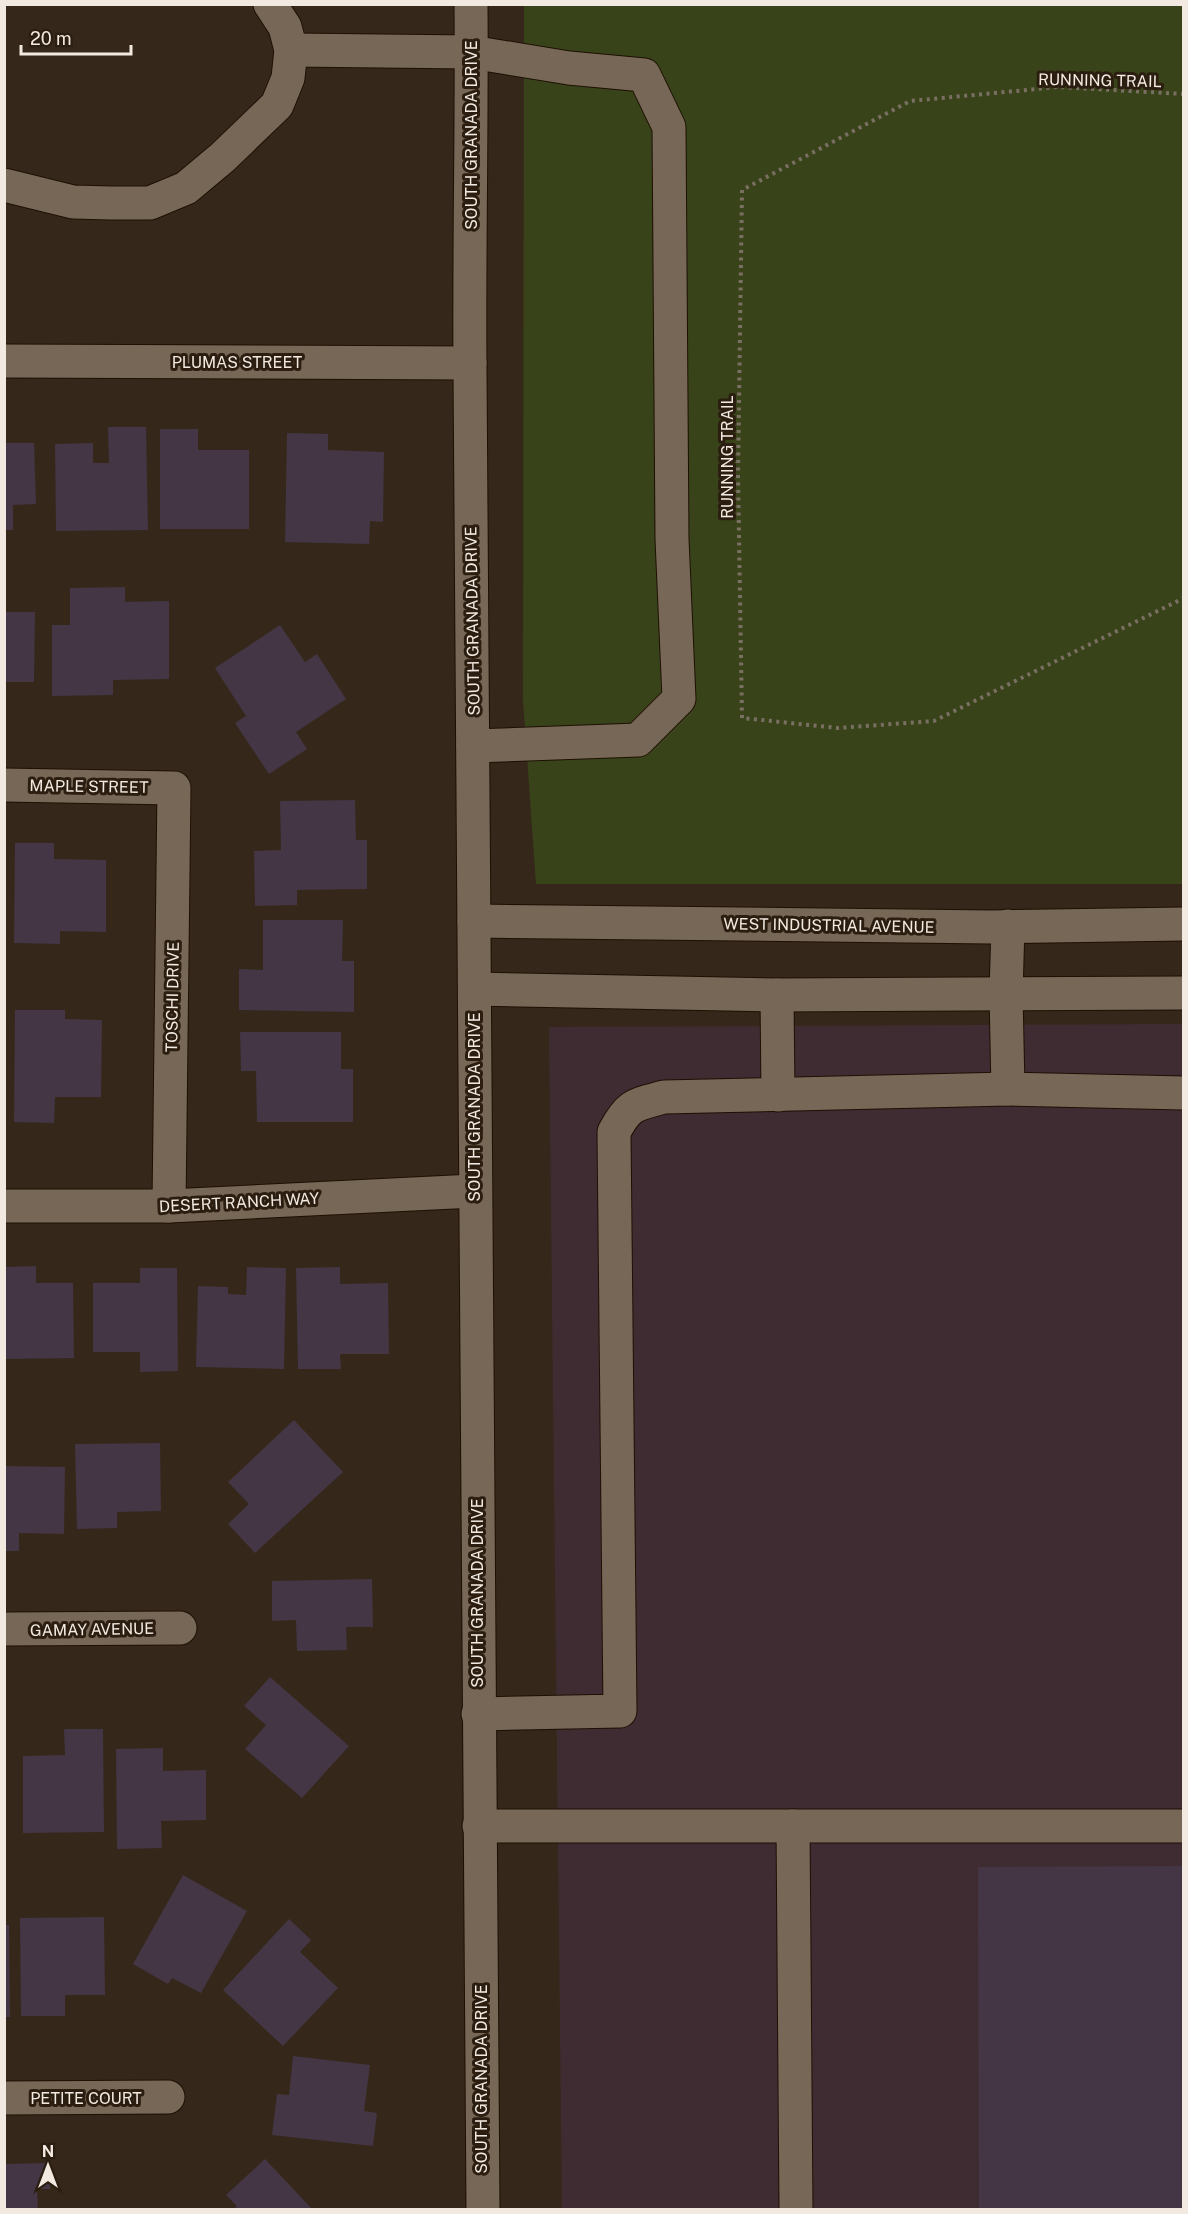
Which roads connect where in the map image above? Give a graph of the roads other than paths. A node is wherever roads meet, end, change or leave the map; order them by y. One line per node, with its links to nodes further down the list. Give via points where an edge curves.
1 (270, 4): 3 (street, via 285,27)
2 (471, 4): 4 (street, SOUTH GRANADA DRIVE)
3 (291, 50): 4 (street); 5 (street, via 288,78 277,105 186,188 150,203 111,203 73,202)
4 (471, 51): 7 (street, SOUTH GRANADA DRIVE); 8 (street, via 569,68 644,75 669,127 672,539 679,699 638,740)
5 (4, 185)
6 (4, 361): 7 (street, PLUMAS STREET)
7 (470, 363): 8 (street, SOUTH GRANADA DRIVE)
8 (473, 746): 11 (street, SOUTH GRANADA DRIVE)
9 (4, 785): 10 (street, MAPLE STREET)
10 (174, 788): 23 (street, TOSCHI DRIVE)
11 (474, 921): 13 (street, WEST INDUSTRIAL AVENUE); 14 (street, SOUTH GRANADA DRIVE)
12 (1184, 924): 13 (street, WEST INDUSTRIAL AVENUE)
13 (1008, 926): 15 (street)
14 (475, 989): 17 (street); 21 (street, SOUTH GRANADA DRIVE)
15 (1006, 993): 16 (street); 17 (street); 18 (street)
16 (1184, 993)
17 (777, 995): 20 (street)
18 (1008, 1089): 19 (street); 20 (street)
19 (1184, 1093)
20 (778, 1095): 26 (street, via 664,1098 633,1105 614,1132 620,1711)
21 (474, 1191): 23 (street, DESERT RANCH WAY); 26 (street, SOUTH GRANADA DRIVE)
22 (4, 1206): 23 (street, DESERT RANCH WAY)
23 (169, 1206)
24 (180, 1628): 25 (street, GAMAY AVENUE)
25 (4, 1629)
26 (478, 1714): 27 (street, SOUTH GRANADA DRIVE)
27 (479, 1826): 28 (street); 32 (street, SOUTH GRANADA DRIVE)
28 (793, 1826): 29 (street); 33 (street)
29 (1184, 1826)
30 (168, 2097): 31 (street, PETITE COURT)
31 (4, 2098)
32 (483, 2210)
33 (796, 2210)

